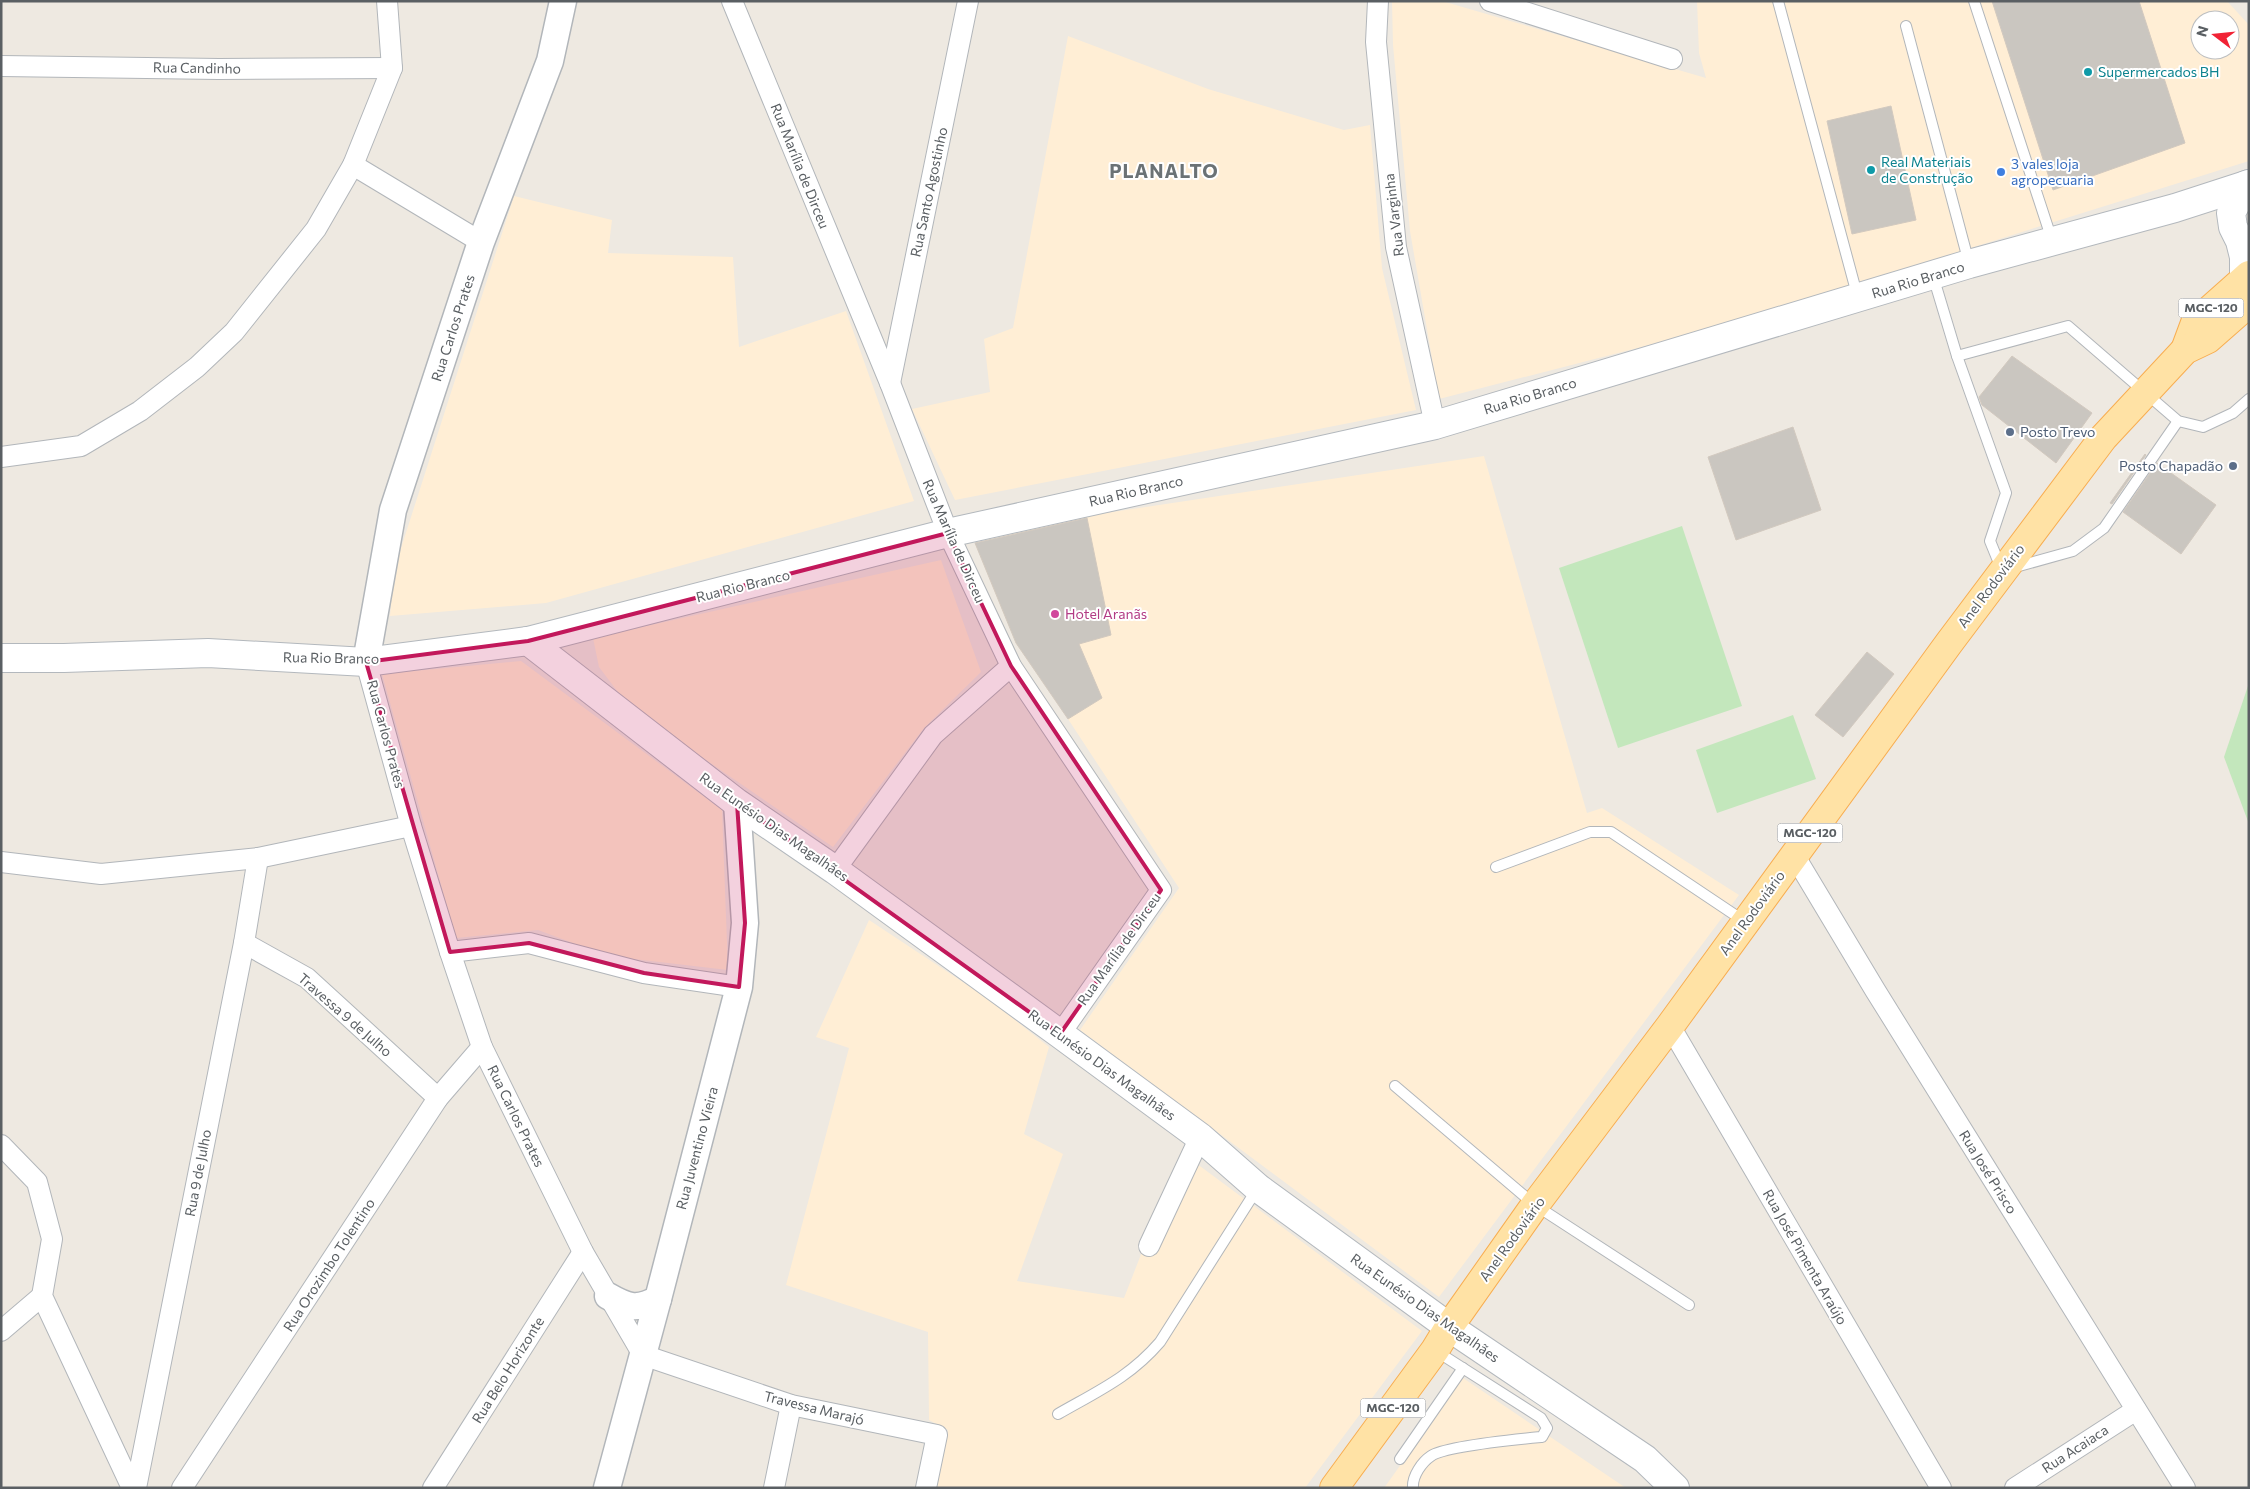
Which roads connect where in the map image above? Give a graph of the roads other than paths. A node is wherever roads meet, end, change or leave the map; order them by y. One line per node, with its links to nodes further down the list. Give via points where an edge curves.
1 (388, 1): 12 (street)
2 (563, 1): 17 (street, Rua Carlos Prates, via 550,61)
3 (732, 1): 24 (street, Rua Marília de Dirceu)
4 (968, 1): 24 (street, Rua Santo Agostinho)
5 (1378, 1): 28 (street, Rua Varginha, via 1376,42 1396,247)
6 (1490, 1): 10 (street)
7 (1778, 1): 22 (lane)
8 (1974, 1): 18 (lane)
9 (1906, 26): 19 (lane)
10 (1672, 59)
11 (1, 66): 12 (street, Rua Candinho)
12 (392, 68): 13 (street)
13 (353, 165): 17 (street); 29 (street, via 316,229 234,332 197,367 140,411 80,446)
14 (2248, 184): 15 (main road, Rua Rio Branco); 16 (main road, via 2231,213)
15 (2175, 208): 16 (main road, via 2204,210); 18 (main road, Rua Rio Branco)
16 (2233, 227): 21 (main road, via 2244,257)
17 (482, 242): 34 (street, Rua Carlos Prates, via 393,510)
18 (2052, 242): 19 (main road, Rua Rio Branco)
19 (1969, 264): 20 (main road, Rua Rio Branco)
20 (1933, 275): 22 (main road, Rua Rio Branco); 23 (lane)
21 (2247, 286): 25 (main road, Anel Rodoviário / MGC-120, via 2195,323 2185,350)
22 (1858, 299): 28 (main road, Rua Rio Branco)
23 (1957, 356): 25 (lane, via 2068,326); 31 (lane, via 2006,493 1990,541)
24 (890, 383): 30 (street, Rua Marília de Dirceu)
25 (2145, 395): 27 (lane); 31 (main road, Anel Rodoviário / MGC-120, via 2103,438)
26 (2249, 399): 27 (lane, via 2233,413 2203,427)
27 (2178, 421): 31 (lane, via 2104,528 2073,552)
28 (1435, 425): 30 (main road, Rua Rio Branco)
29 (1, 457)
30 (948, 534): 32 (main road, Rua Rio Branco); 35 (street, Rua Marília de Dirceu)
31 (2002, 571): 38 (main road, Anel Rodoviário / MGC-120)
32 (528, 641): 34 (main road, Rua Rio Branco); 36 (main road, Rua Eunésio Dias Magalhães)
33 (1, 658): 34 (main road, Rua Rio Branco, via 208,653)
34 (366, 662): 37 (street, Rua Carlos Prates)
35 (1012, 666): 42 (street, via 933,735); 48 (street, Rua Marília de Dirceu, via 1161,890)
36 (736, 803): 42 (main road, Rua Eunésio Dias Magalhães); 46 (street, Rua Juventino Vieira, via 745,923)
37 (411, 826): 39 (street); 45 (street, Rua Carlos Prates)
38 (1794, 855): 43 (main road, Anel Rodoviário / MGC-120); 68 (street, Rua José Prisco)
39 (258, 858): 40 (street, via 101,874); 44 (street, Rua 9 de Julho)
40 (1, 862)
41 (1496, 867): 43 (lane, via 1590,832 1611,832)
42 (835, 870): 48 (main road, Rua Eunésio Dias Magalhães)
43 (1745, 921): 47 (main road, Anel Rodoviário / MGC-120)
44 (244, 943): 51 (street, Travessa 9 de Julho, via 308,978); 71 (street, Rua 9 de Julho)
45 (450, 952): 46 (street, via 529,943 644,973); 49 (street, Rua Carlos Prates)
46 (739, 987): 60 (street, Rua Juventino Vieira)
47 (1670, 1026): 55 (main road, Anel Rodoviário / MGC-120); 80 (street, Rua José Pimenta Araújo)
48 (1060, 1034): 52 (main road, Rua Eunésio Dias Magalhães)
49 (482, 1047): 51 (street, Rua Orozimbo Tolentino); 57 (street, Rua Carlos Prates)
50 (1395, 1086): 55 (lane)
51 (438, 1098): 72 (street, Rua Orozimbo Tolentino)
52 (1200, 1137): 54 (main road, Rua Eunésio Dias Magalhães); 56 (street)
53 (1, 1145): 58 (street, via 37,1182 52,1239)
54 (1258, 1188): 62 (main road, Rua Eunésio Dias Magalhães); 69 (lane, via 1160,1342 1144,1361 1124,1377)
55 (1535, 1205): 61 (lane); 62 (main road, Anel Rodoviário / MGC-120)
56 (1149, 1246)
57 (583, 1252): 59 (street, Rua Carlos Prates); 73 (street, Rua Belo Horizonte)
58 (42, 1296): 63 (street); 71 (street)
59 (608, 1296): 60 (street, via 624,1306 643,1307); 65 (street, Rua Carlos Prates)
60 (658, 1298): 65 (street, Rua Juventino Vieira)
61 (1688, 1305)
62 (1449, 1326): 64 (main road, Anel Rodoviário / MGC-120); 79 (main road, Rua Eunésio Dias Magalhães, via 1645,1459)
63 (1, 1331)
64 (1435, 1350): 66 (lane); 77 (main road, Anel Rodoviário / MGC-120)
65 (643, 1355): 67 (street, Travessa Marajó); 74 (street, Rua Juventino Vieira)
66 (1463, 1368): 70 (lane); 78 (lane, via 1541,1418 1546,1423 1546,1433 1542,1437 1447,1450 1432,1455 1412,1481)
67 (791, 1405): 75 (street); 76 (street, Travessa Marajó, via 937,1435)
68 (2136, 1410): 81 (street, Rua Acaiaca); 82 (street, Rua José Prisco)
69 (1058, 1414)
70 (1400, 1459)
71 (134, 1488)
72 (182, 1488)
73 (433, 1488)
74 (607, 1488)
75 (774, 1488)
76 (926, 1488)
77 (1334, 1488)
78 (1413, 1488)
79 (1675, 1488)
80 (1941, 1488)
81 (2015, 1488)
82 (2185, 1488)

